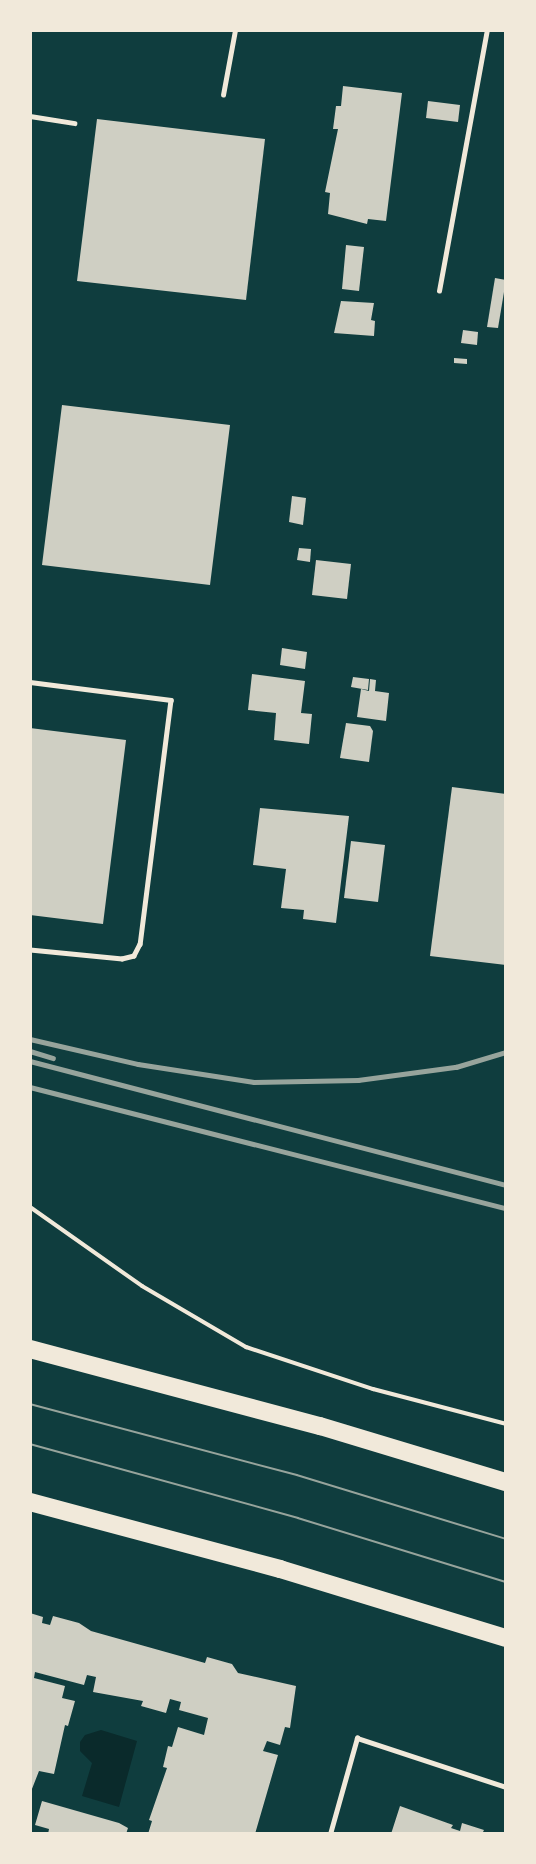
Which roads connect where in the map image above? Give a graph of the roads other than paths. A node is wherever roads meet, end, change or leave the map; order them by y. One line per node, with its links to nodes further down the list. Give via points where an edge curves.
1 (235, 30): 3 (lane)
2 (487, 30): 6 (lane)
3 (223, 95)
4 (30, 116): 5 (lane)
5 (74, 123)
6 (439, 291)
7 (30, 682): 8 (lane, via 171,700 140,944 134,956 122,959)
8 (30, 950)
9 (30, 1349): 10 (highway, via 320,1426)
10 (506, 1482)
11 (30, 1502): 12 (highway, via 280,1569)
12 (506, 1638)
13 (506, 1787): 14 (lane, via 357,1738)
14 (330, 1834)

